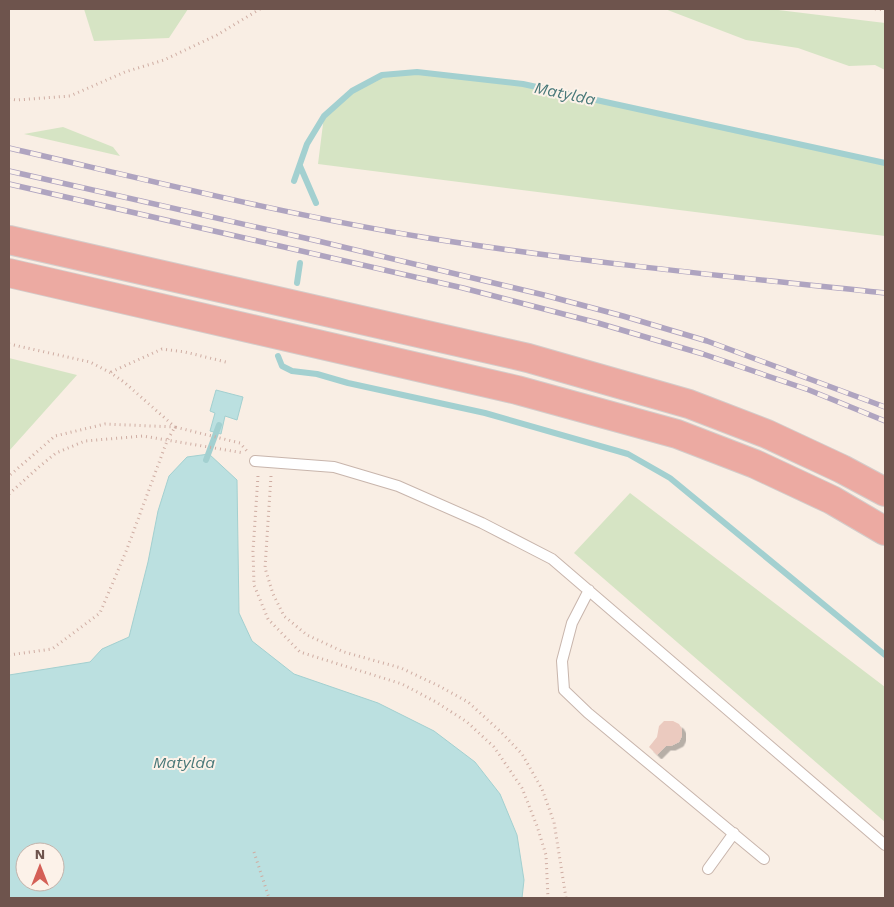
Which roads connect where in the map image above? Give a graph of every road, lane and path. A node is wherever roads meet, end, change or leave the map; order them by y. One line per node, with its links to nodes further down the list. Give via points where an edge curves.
1 (260, 9): 4 (path, via 217,35 164,60 125,72 70,96)
2 (875, 9): 3 (path)
3 (885, 10)
4 (9, 99)
5 (9, 240): 15 (highway, via 528,358 680,401 767,434 842,468)
6 (9, 274): 17 (highway, via 517,390 677,434 763,468 832,500)
7 (9, 344): 9 (path, via 90,362)
8 (226, 362): 9 (path, via 162,349)
9 (111, 373): 10 (path)
10 (175, 427): 11 (path); 12 (path, via 240,442); 14 (path, via 106,424 55,436)
11 (167, 440): 12 (path, via 245,453); 16 (path, via 143,436 85,441 56,453); 19 (path, via 100,613 52,649)
12 (255, 461): 13 (lane); 26 (path, via 258,476 254,585 268,619 300,652 402,684 467,722 494,747 522,788 536,826 546,855)
13 (271, 463): 18 (lane, via 334,467 398,486 482,523 552,559); 27 (path, via 265,568 284,616 307,635 336,648 401,668 439,686 468,702 501,732 522,754 542,789 554,822)
14 (9, 476)
15 (885, 492)
16 (9, 494)
17 (885, 530)
18 (589, 590): 20 (lane, via 572,622 562,661 564,690); 21 (lane)
19 (9, 655)
20 (734, 833): 23 (lane); 24 (lane)
21 (885, 845)
22 (254, 852): 25 (path)
23 (764, 858)
24 (708, 869)
25 (269, 898)
26 (548, 898)
27 (566, 898)

